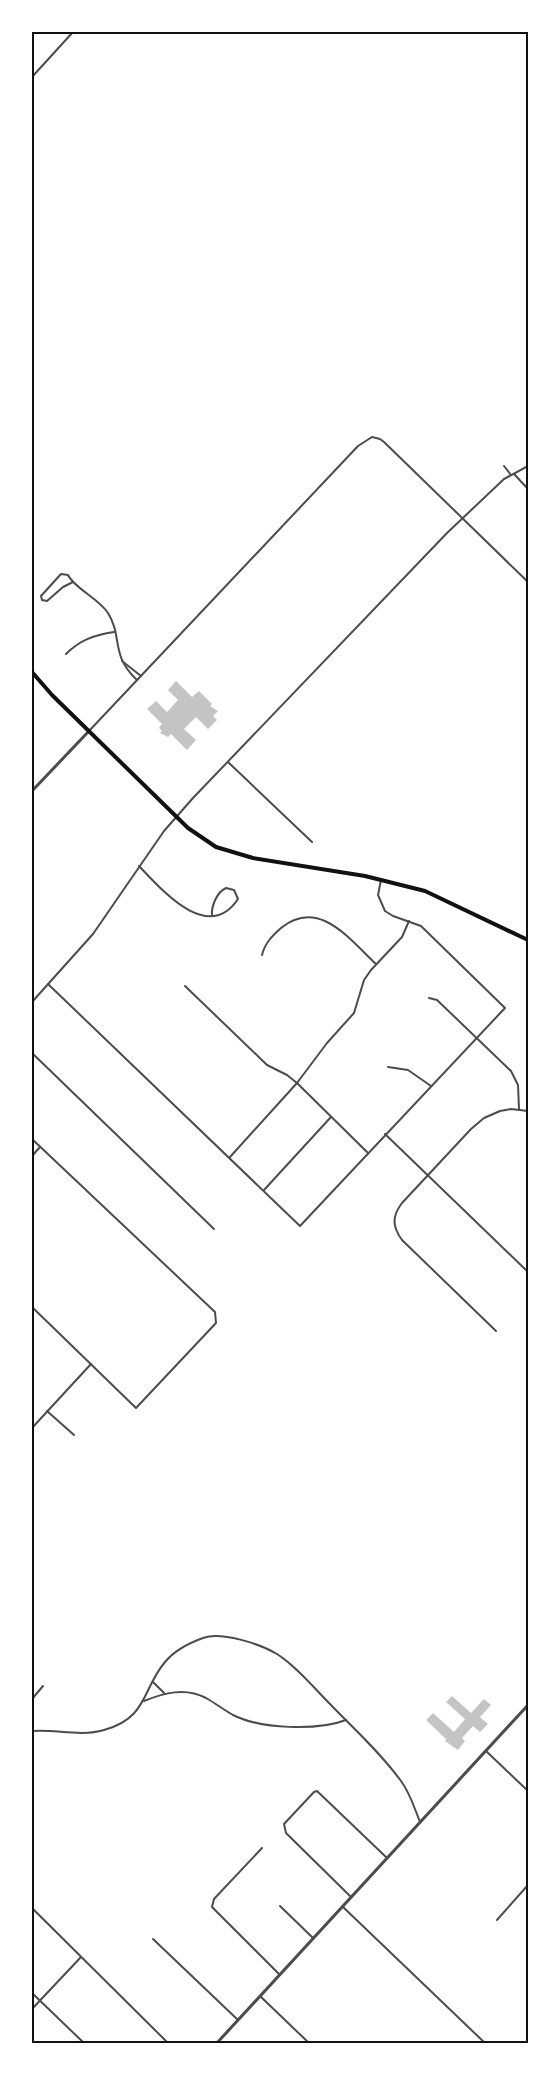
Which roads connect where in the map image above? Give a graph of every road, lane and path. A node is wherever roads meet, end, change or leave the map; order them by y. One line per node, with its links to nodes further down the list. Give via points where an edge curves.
1 (73, 32): 2 (street)
2 (32, 78)
3 (504, 466): 5 (street)
4 (528, 466): 5 (street)
5 (512, 474): 6 (street); 7 (street)
6 (528, 489)
7 (462, 519): 9 (street); 14 (street, via 384,442 372,437 358,446); 17 (street)
8 (73, 582): 8 (street, via 61,573 41,596 42,600 47,601); 10 (street, via 107,611)
9 (528, 582)
10 (114, 632): 11 (street, via 85,639); 12 (street)
11 (66, 654)
12 (122, 661): 14 (street); 15 (street)
13 (32, 672): 16 (main road)
14 (141, 676): 15 (street)
15 (137, 680): 16 (street)
16 (89, 731): 18 (street); 19 (main road)
17 (228, 762): 19 (street); 20 (street)
18 (32, 791)
19 (177, 816): 21 (street); 22 (main road, via 201,838 234,853)
20 (312, 842)
21 (139, 866): 23 (street, via 179,906); 28 (street, via 105,918)
22 (381, 879): 24 (street, via 378,895 385,911); 25 (main road, via 425,891)
23 (212, 916): 23 (street, via 222,915 238,899 234,890 223,889)
24 (409, 921): 27 (street, via 402,937); 32 (street, via 421,926 505,1008)
25 (528, 940)
26 (262, 955): 27 (street, via 264,946 290,922 316,917 337,927)
27 (376, 964): 35 (street, via 364,981 354,1013)
28 (48, 984): 31 (street); 45 (street)
29 (185, 986): 35 (street, via 267,1065)
30 (429, 998): 32 (street, via 437,1000)
31 (32, 1002)
32 (477, 1038): 36 (street); 37 (street, via 511,1071 518,1085)
33 (32, 1053): 48 (street)
34 (388, 1067): 36 (street, via 408,1070)
35 (297, 1083): 39 (street); 45 (street)
36 (431, 1086): 40 (street)
37 (519, 1109): 38 (street); 46 (street, via 484,1118)
38 (528, 1111)
39 (331, 1117): 43 (street); 47 (street)
40 (385, 1134): 43 (street); 46 (street)
41 (32, 1139): 42 (street)
42 (40, 1147): 44 (street); 52 (street, via 217,1316 216,1323 136,1408)
43 (368, 1153): 47 (street, via 300,1226)
44 (32, 1156)
45 (230, 1157): 47 (street)
46 (428, 1175): 49 (street); 51 (street, via 396,1211 396,1231)
47 (264, 1190)
48 (214, 1228)
49 (528, 1272)
50 (32, 1308): 52 (street)
51 (496, 1331)
52 (91, 1365): 53 (street)
53 (47, 1411): 54 (street); 55 (street)
54 (32, 1428)
55 (74, 1436)
56 (153, 1682): 58 (street); 60 (street); 62 (street, via 175,1652 206,1636 222,1636 276,1654)
57 (43, 1686): 59 (street)
58 (164, 1693): 60 (street); 62 (street, via 197,1694 234,1716 265,1725 335,1724)
59 (32, 1699)
60 (144, 1701): 63 (street, via 134,1714 106,1730)
61 (528, 1705): 64 (street)
62 (346, 1720): 66 (street, via 401,1782)
63 (32, 1731)
64 (486, 1751): 65 (street); 66 (street)
65 (528, 1791)
66 (420, 1822): 68 (street)
67 (262, 1848): 78 (street, via 214,1899 213,1909)
68 (387, 1858): 70 (street); 70 (street, via 317,1791 284,1824 286,1833)
69 (528, 1885): 74 (street)
70 (351, 1897): 72 (street)
71 (279, 1906): 75 (street)
72 (343, 1907): 75 (street); 88 (street)
73 (32, 1908): 77 (street)
74 (497, 1920)
75 (313, 1938): 78 (street)
76 (153, 1939): 83 (street)
77 (81, 1957): 81 (street); 85 (street)
78 (279, 1974): 80 (street)
79 (32, 1993): 81 (street)
80 (260, 1996): 83 (street); 87 (street)
81 (39, 2000): 82 (street); 84 (street)
82 (32, 2009)
83 (238, 2020): 86 (street)
84 (85, 2043)
85 (169, 2043)
86 (216, 2043)
87 (310, 2043)
88 (486, 2043)

